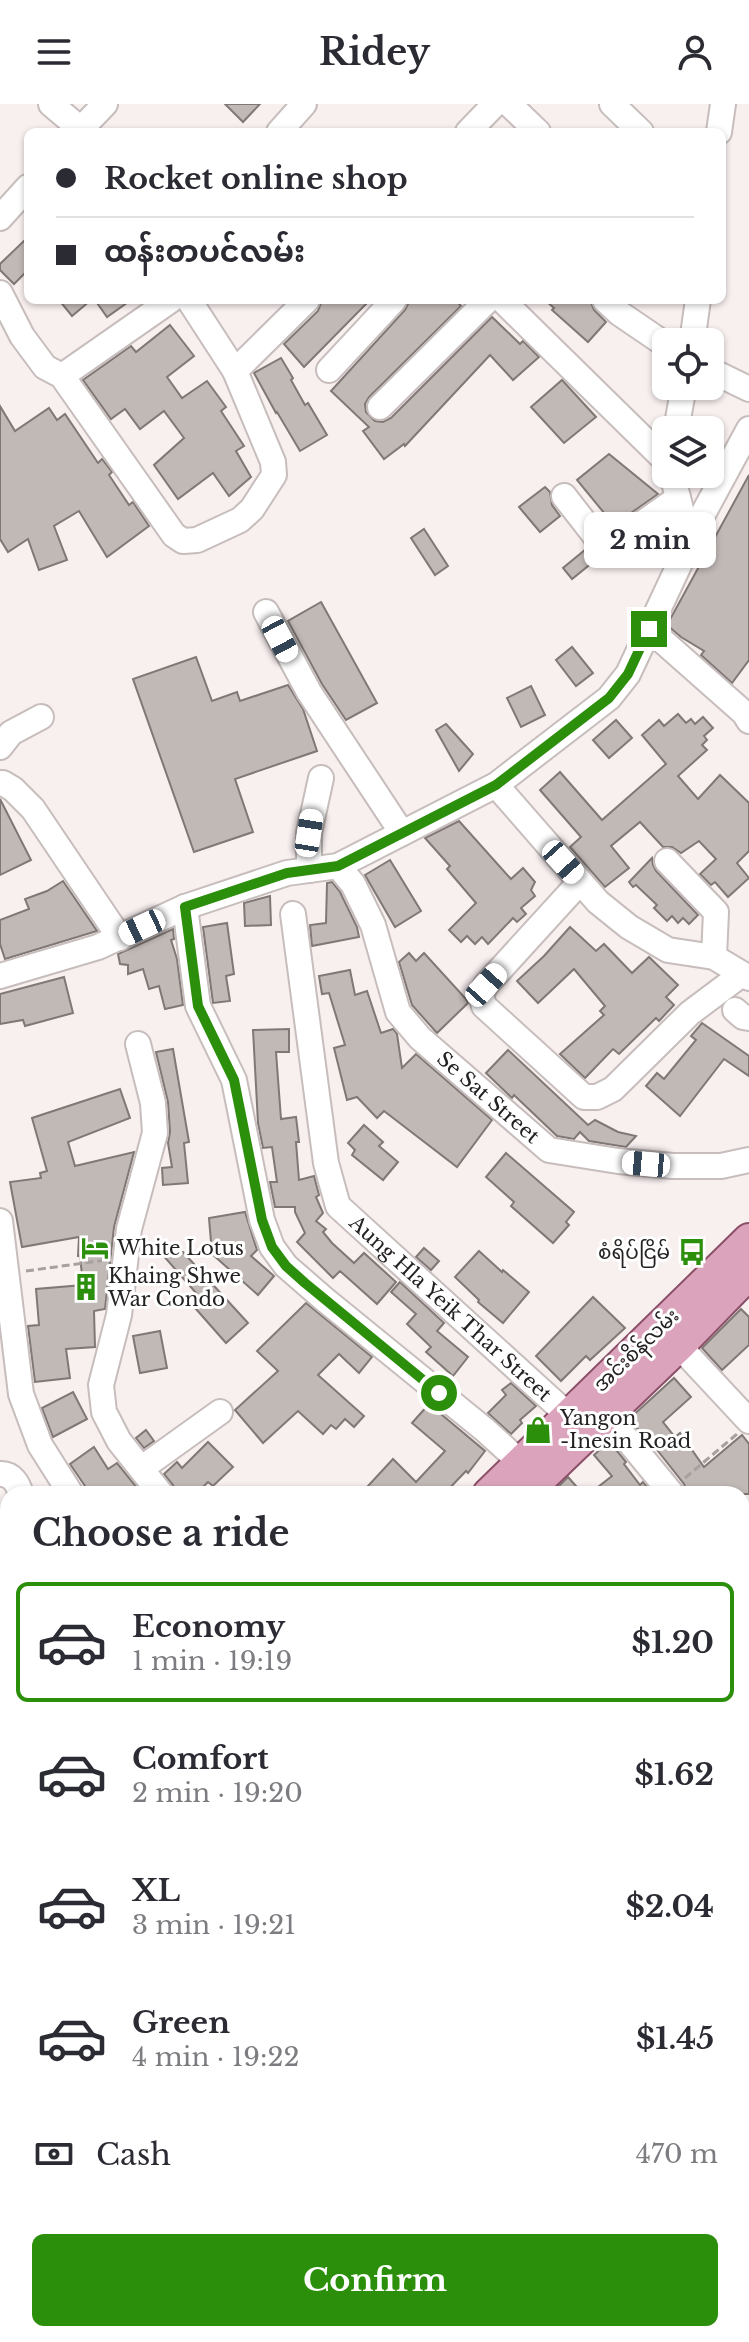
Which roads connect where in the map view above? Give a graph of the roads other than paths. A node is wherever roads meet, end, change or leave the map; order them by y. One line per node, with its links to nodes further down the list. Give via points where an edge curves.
1 (51, 104): 8 (street)
2 (105, 104): 9 (street)
3 (304, 104): 10 (street)
4 (495, 104): 11 (street)
5 (509, 104): 12 (street)
6 (612, 104): 13 (street)
7 (723, 104): 14 (street)
8 (78, 128)
9 (84, 128)
10 (283, 128)
11 (472, 128)
12 (534, 128)
13 (637, 128)
14 (720, 128)
15 (24, 191): 16 (street)
16 (0, 218)
17 (0, 293): 30 (street, via 45,367)
18 (165, 304): 30 (street)
19 (192, 304): 29 (street)
20 (303, 304): 29 (street)
21 (390, 304): 28 (street)
22 (484, 304): 33 (street)
23 (506, 304): 35 (street)
24 (609, 304): 27 (street)
25 (697, 304): 26 (street)
26 (694, 328)
27 (652, 335)
28 (329, 370)
29 (235, 371): 30 (street, via 274,475 240,520 183,541)
30 (62, 376)
31 (724, 377): 32 (street)
32 (749, 389)
33 (380, 407)
34 (749, 429): 39 (street)
35 (652, 447)
36 (676, 488): 38 (street)
37 (564, 496): 38 (street, via 606,545)
38 (678, 498): 39 (street)
39 (690, 545): 41 (street)
40 (266, 612): 48 (street, via 309,692)
41 (649, 629): 42 (street); 47 (street, via 628,674 609,698)
42 (747, 712)
43 (41, 717): 44 (street, via 11,733)
44 (0, 747)
45 (321, 778): 51 (street, via 309,833)
46 (0, 783): 55 (street, via 33,809)
47 (496, 785): 48 (street); 52 (street)
48 (402, 833): 50 (street)
49 (667, 861): 56 (street, via 716,912)
50 (338, 866): 51 (street); 60 (street, Se Sat Street, via 373,925 398,1012 420,1038 549,1150 673,1166)
51 (309, 870): 53 (street)
52 (580, 882): 56 (street, via 629,927 668,950); 57 (street, via 481,995 484,1006 584,1097 613,1089 690,1013)
53 (185, 907): 55 (street); 72 (street, via 198,1006 234,1080 272,1247 324,1299 485,1430)
54 (293, 914): 67 (street, Aung Hla Yeik Thar Street, via 326,1163 338,1206)
55 (120, 938): 58 (street)
56 (714, 957): 57 (street)
57 (747, 969)
58 (0, 976)
59 (138, 1044): 70 (street, via 155,1133 129,1229 119,1315 101,1385 104,1412)
60 (749, 1160)
61 (1, 1234): 64 (street)
62 (749, 1239): 67 (main road, အင်းစိန်လမ်း)
63 (749, 1274): 65 (main road, အင်းစိန်လမ်း)
64 (7, 1324): 74 (street, via 21,1394 40,1445)
65 (679, 1346): 68 (main road, အင်းစိန်လမ်း); 69 (street)
66 (220, 1412): 70 (street)
67 (568, 1415): 72 (main road, အင်းစိန်လမ်း)
68 (607, 1415): 72 (main road, အင်းစိန်လမ်း); 76 (street)
69 (743, 1427)
70 (142, 1468): 75 (street)
71 (0, 1474): 73 (street, via 13,1478)
72 (530, 1484)
73 (17, 1486)
74 (66, 1486)
75 (155, 1486)
76 (666, 1486)

